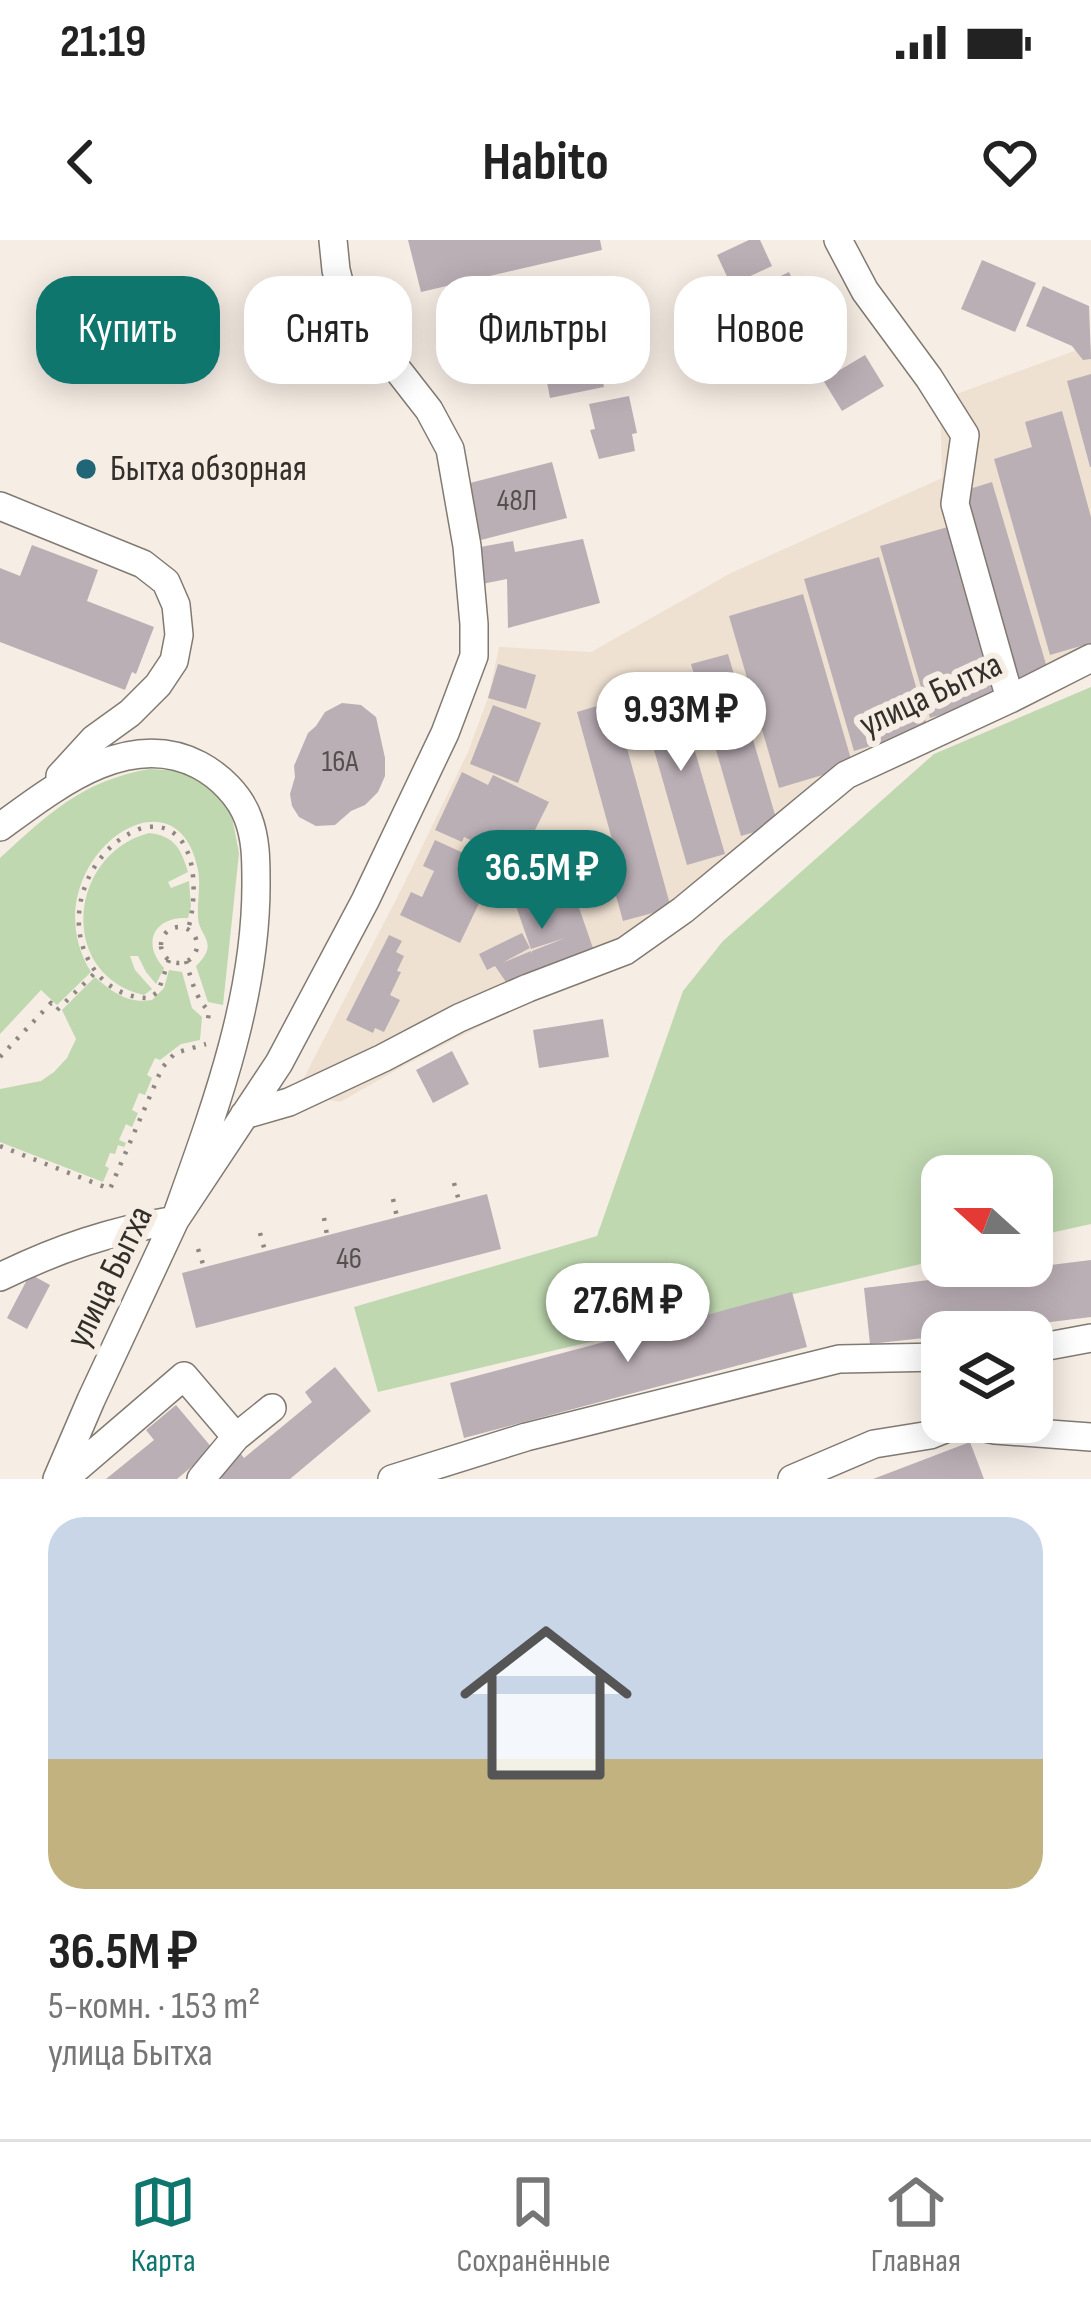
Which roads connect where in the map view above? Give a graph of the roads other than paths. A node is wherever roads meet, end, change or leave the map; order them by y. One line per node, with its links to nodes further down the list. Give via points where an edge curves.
1 (333, 240): 8 (street, улица Бытха, via 344,301 450,449 474,656 365,902)
2 (838, 240): 5 (street, via 965,435 955,504)
3 (0, 506): 6 (street, via 143,564 166,582 176,605 174,662 158,685)
4 (1091, 658): 5 (street, улица Бытха)
5 (1010, 700): 8 (street, улица Бытха, via 846,775 625,951)
6 (41, 796): 7 (street); 9 (street, via 106,761 166,755 214,774 248,815 256,927 226,1077)
7 (0, 827)
8 (244, 1115): 9 (street, улица Бытха)
9 (176, 1220): 10 (street, via 116,1231); 17 (street, улица Бытха)
10 (0, 1276)
11 (1091, 1338): 12 (street)
12 (1053, 1345)
13 (921, 1357): 19 (street, via 838,1359)
14 (272, 1408): 15 (street)
15 (236, 1436): 17 (street, via 184,1376); 18 (street)
16 (1091, 1437): 20 (street, via 960,1423 874,1444)
17 (61, 1479)
18 (201, 1479)
19 (392, 1479)
20 (792, 1479)

